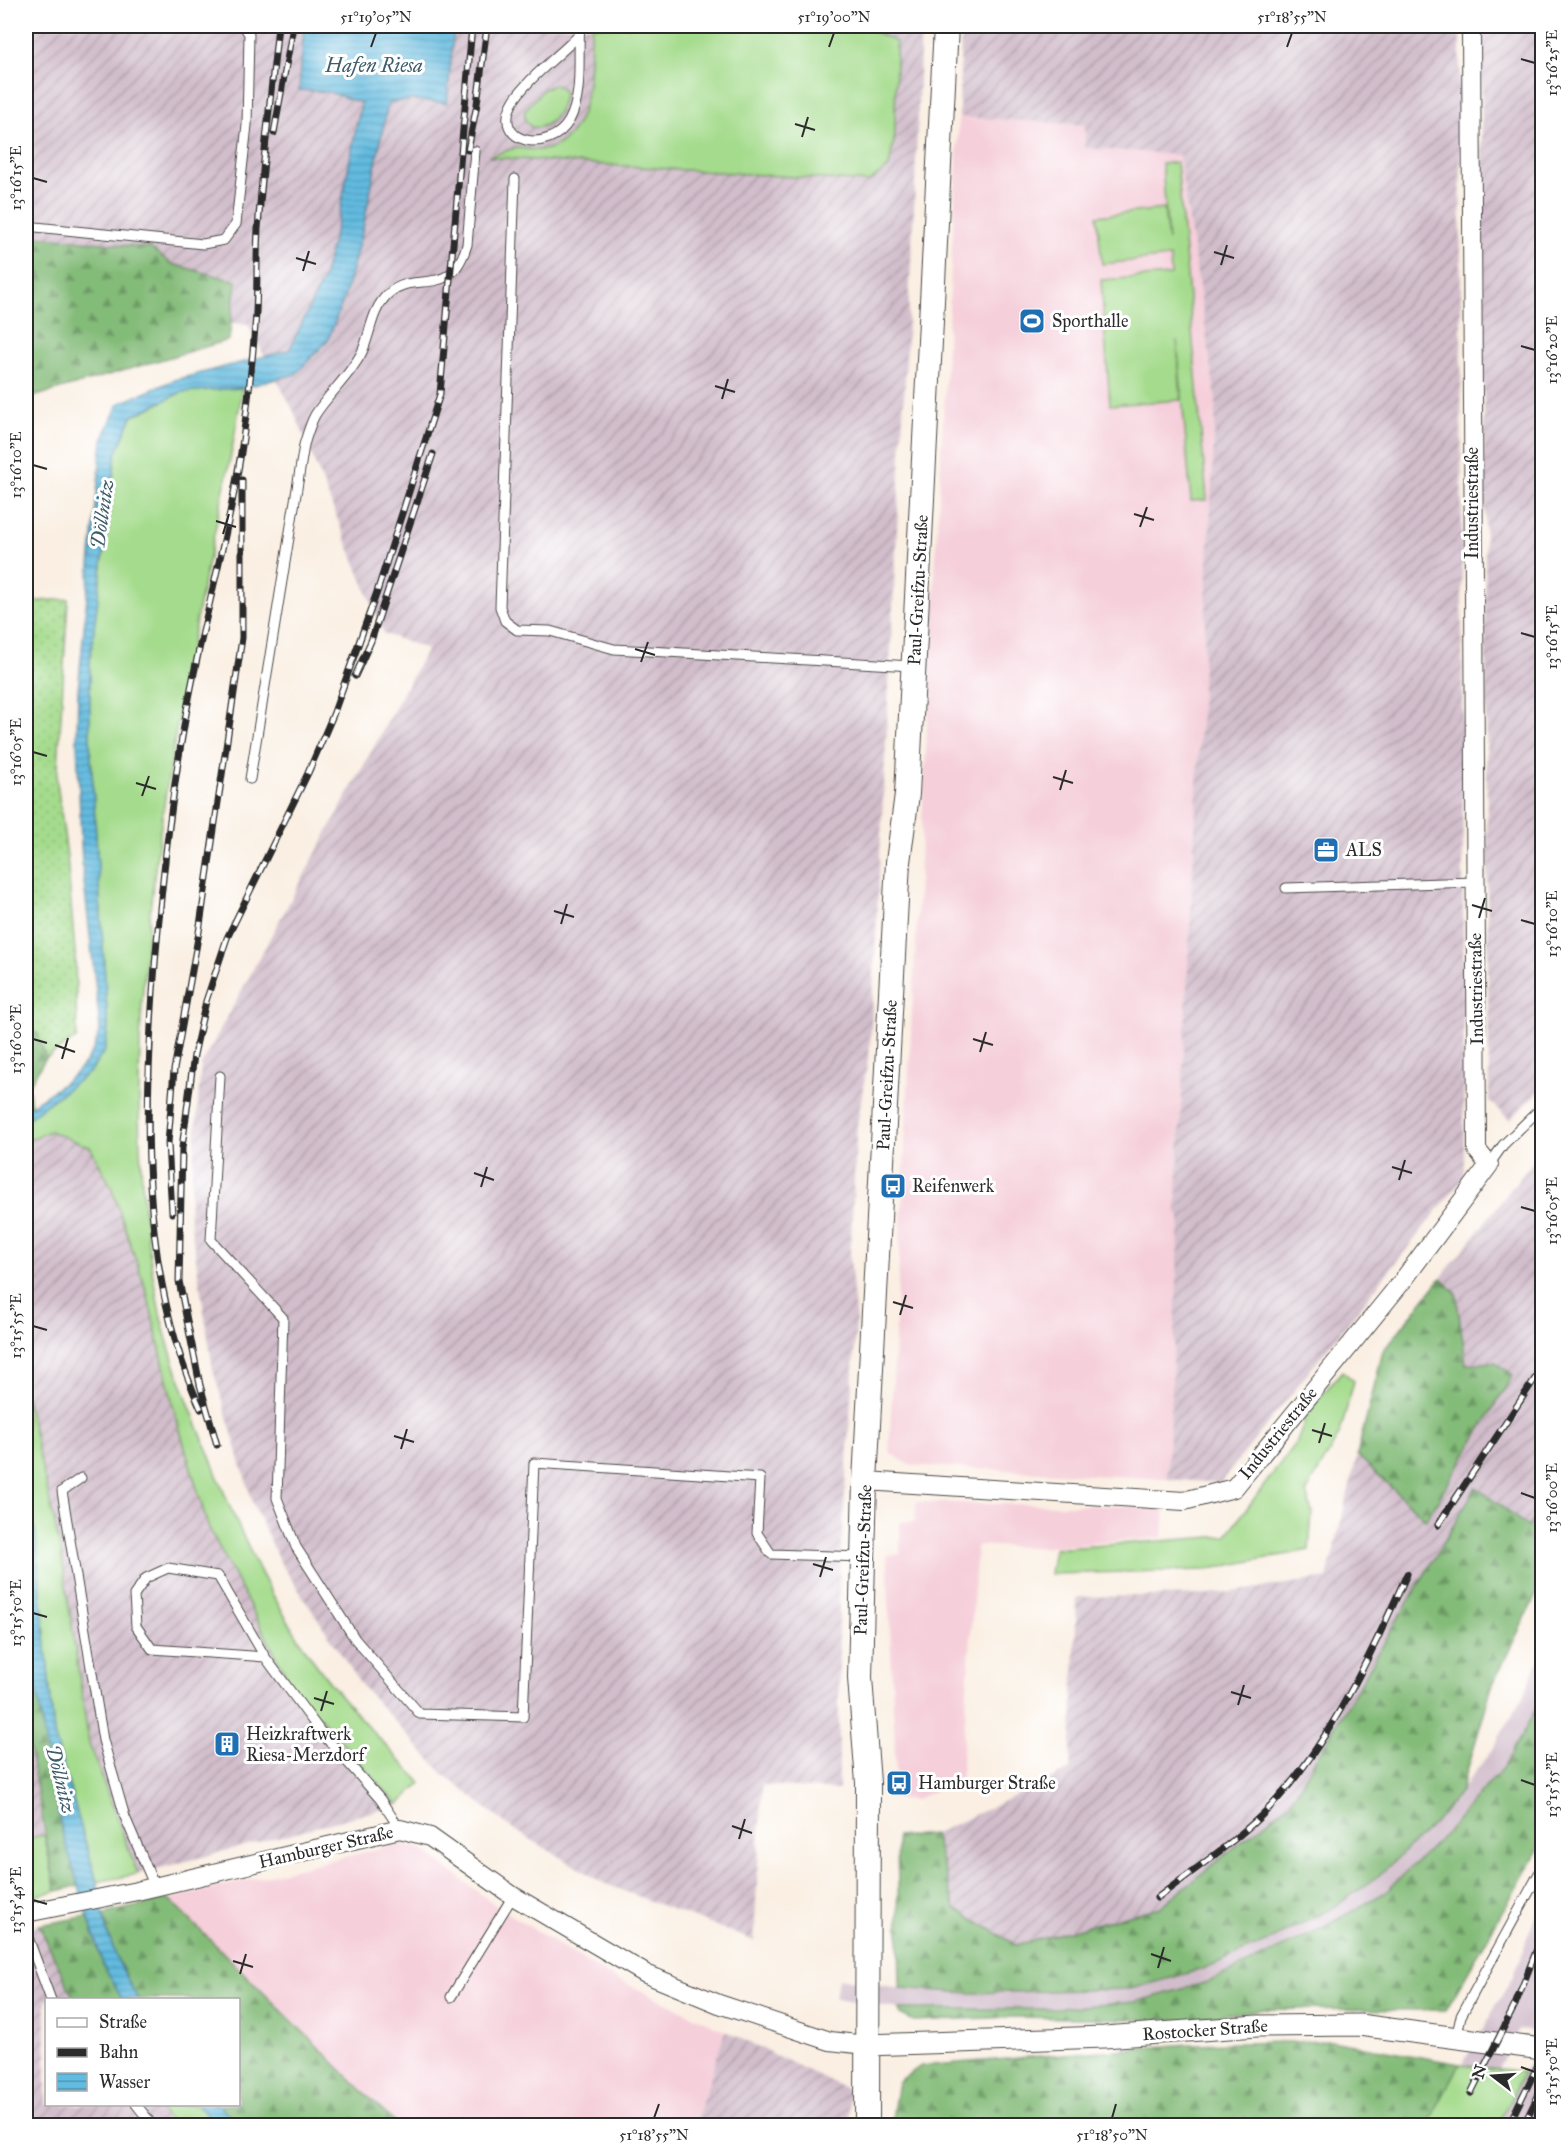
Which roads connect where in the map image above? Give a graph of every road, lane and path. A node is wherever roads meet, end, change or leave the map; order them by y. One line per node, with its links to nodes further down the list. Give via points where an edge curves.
1 (244, 26): 7 (lane, via 249,34 247,125 236,224 224,240 203,244)
2 (946, 26): 8 (main road, Paul-Greifzu-Straße)
3 (1471, 26): 10 (street, Industriestraße)
4 (580, 30): 4 (lane, via 511,104 508,123 517,136 542,141 553,137 569,120 577,89)
5 (476, 151): 9 (lane, via 463,258 440,280 399,286 384,299 372,320 363,351 310,427 302,456)
6 (515, 179): 8 (lane, via 500,607 505,621 517,630 550,631 614,649)
7 (26, 226)
8 (914, 666): 16 (main road, Paul-Greifzu-Straße, via 907,794 898,862)
9 (250, 779)
10 (1475, 882): 11 (lane); 14 (street, Industriestraße, via 1478,1150)
11 (1286, 888)
12 (220, 1076): 17 (lane, via 211,1240 283,1318 278,1498 296,1546 355,1639 420,1714 523,1717 534,1463 760,1478 757,1533 771,1554)
13 (1542, 1107): 14 (lane, via 1503,1145)
14 (1489, 1165): 16 (street, Industriestraße, via 1404,1279 1234,1488 1184,1501)
15 (81, 1478): 21 (lane, via 62,1491 103,1740)
16 (865, 1481): 17 (main road, Paul-Greifzu-Straße)
17 (863, 1557): 28 (main road, Paul-Greifzu-Straße, via 860,1678 868,1772)
18 (265, 1657): 18 (lane, via 218,1576 168,1568 146,1578 134,1595 136,1626 152,1649); 19 (lane)
19 (400, 1829): 21 (street, Hamburger Straße); 22 (street, Hamburger Straße, via 430,1837)
20 (1542, 1868): 27 (lane, via 1461,2016)
21 (146, 1889): 23 (street, Hamburger Straße)
22 (513, 1896): 25 (lane); 28 (street, Hamburger Straße, via 646,1974 719,2004 830,2041)
23 (33, 1912)
24 (26, 1932): 26 (lane)
25 (451, 1997)
26 (50, 1998)
27 (1456, 2038): 28 (street, Rostocker Straße, via 1359,2025 1268,2026 1104,2037); 29 (street, Rostocker Straße)
28 (866, 2045): 32 (main road, Paul-Greifzu-Straße)
29 (1542, 2049)
30 (138, 2106): 31 (lane)
31 (153, 2126)
32 (867, 2126)

